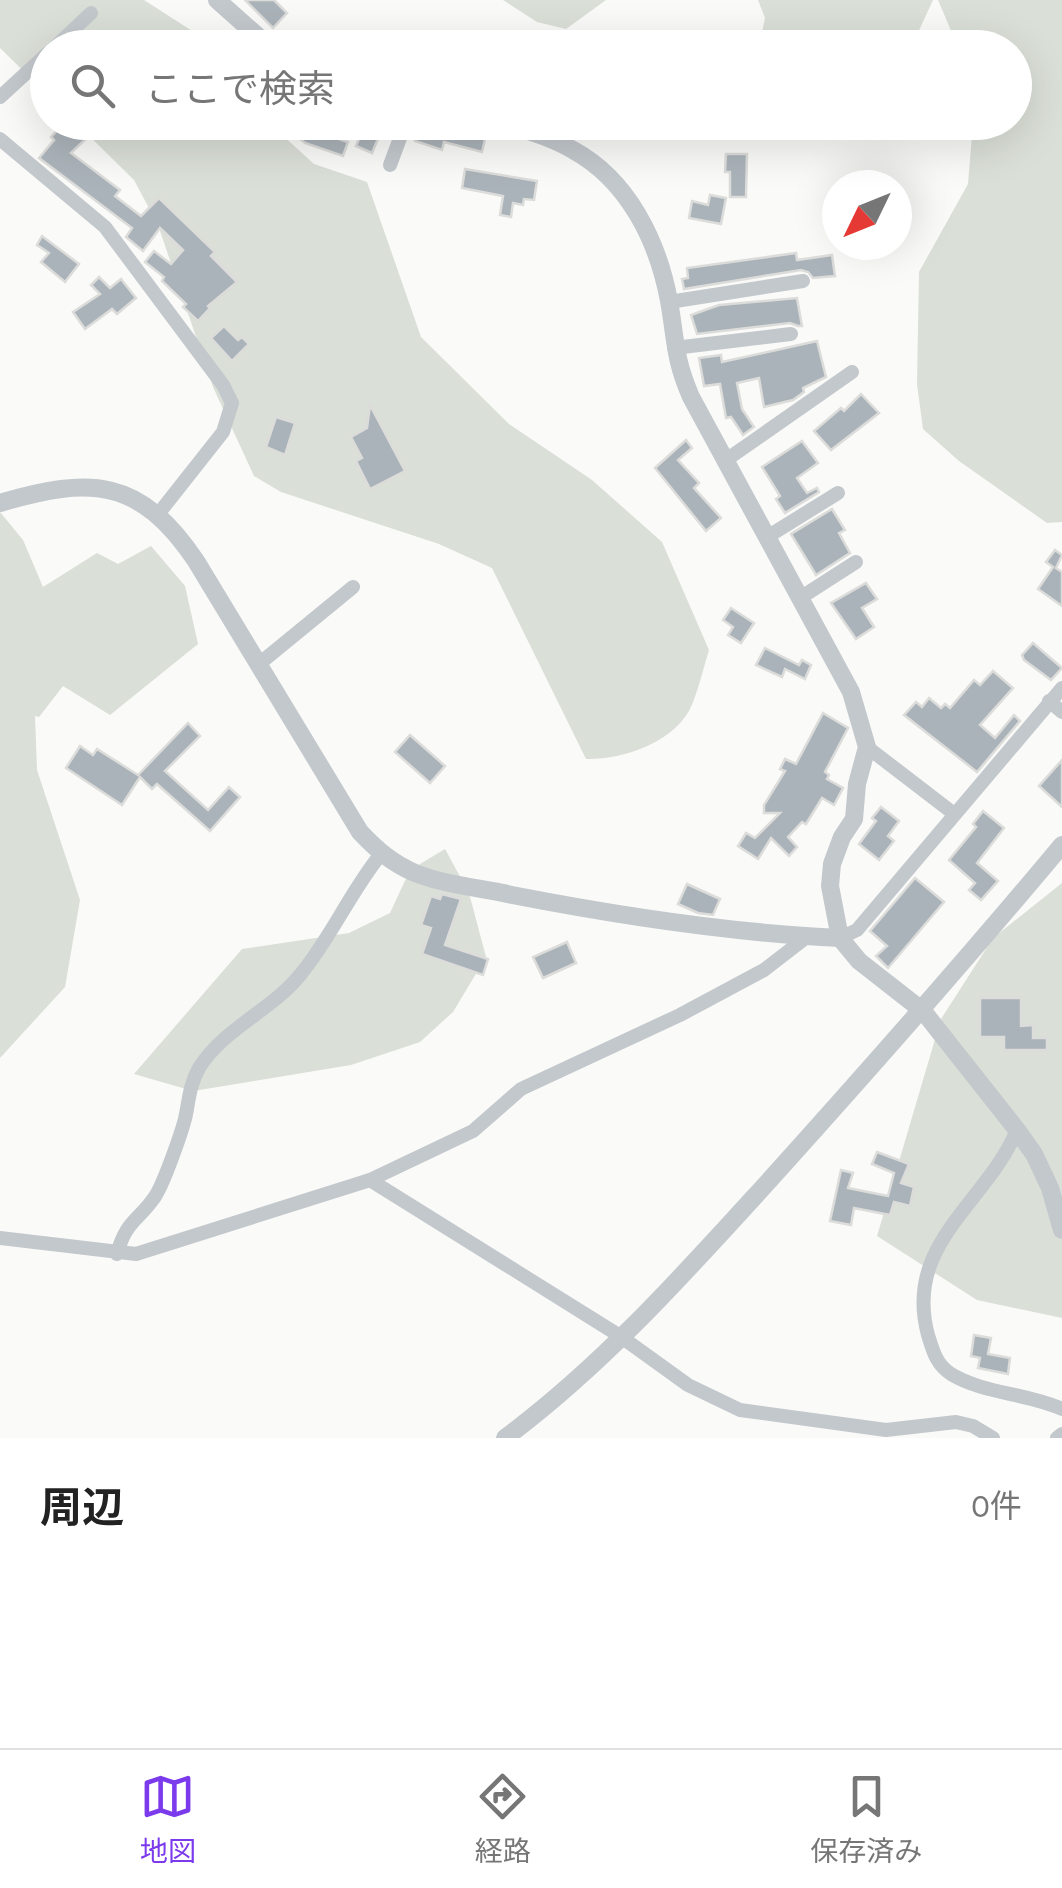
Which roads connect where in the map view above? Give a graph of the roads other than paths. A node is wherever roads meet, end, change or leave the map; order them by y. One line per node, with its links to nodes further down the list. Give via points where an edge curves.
1 (217, 0): 4 (street)
2 (91, 13): 3 (street)
3 (73, 30)
4 (251, 30)
5 (30, 70): 6 (street)
6 (0, 97)
7 (0, 139): 19 (street, via 105,227 232,404 223,432)
8 (399, 140): 10 (street)
9 (549, 140): 12 (street, via 576,150 610,177 637,213 657,250)
10 (390, 165)
11 (803, 281): 12 (street)
12 (669, 302): 14 (street)
13 (791, 334): 14 (street)
14 (674, 348): 16 (street, via 691,397)
15 (852, 372): 16 (street)
16 (726, 460): 20 (street)
17 (838, 494): 20 (street)
18 (0, 503): 19 (street, via 82,486 132,498)
19 (159, 513): 24 (street)
20 (767, 537): 23 (street)
21 (856, 562): 23 (street)
22 (352, 587): 24 (street)
23 (800, 598): 28 (street, via 851,692)
24 (259, 664): 31 (street, via 360,832)
25 (1062, 688): 26 (street)
26 (1050, 702): 27 (street); 29 (street)
27 (1062, 712)
28 (867, 746): 29 (street); 33 (street, via 854,819 832,864)
29 (953, 814): 33 (street, via 857,930)
30 (1062, 845): 34 (street)
31 (381, 854): 32 (street, via 427,877 591,910); 39 (street, via 300,976 225,1037 200,1068 155,1197 128,1226)
32 (808, 936): 33 (street); 36 (street, via 764,970 521,1090 472,1130)
33 (840, 938): 34 (street)
34 (922, 1011): 35 (street); 40 (street)
35 (1017, 1130): 37 (street, via 1050,1188); 41 (street, via 1007,1155 940,1238 924,1282 923,1316 935,1358 947,1372)
36 (370, 1180): 39 (street, via 157,1249); 40 (street)
37 (1062, 1230)
38 (0, 1238): 39 (street)
39 (117, 1254)
40 (620, 1336): 42 (street); 43 (street, via 688,1385 740,1410 886,1430 956,1422)
41 (1062, 1409)
42 (505, 1438)
43 (993, 1438)

